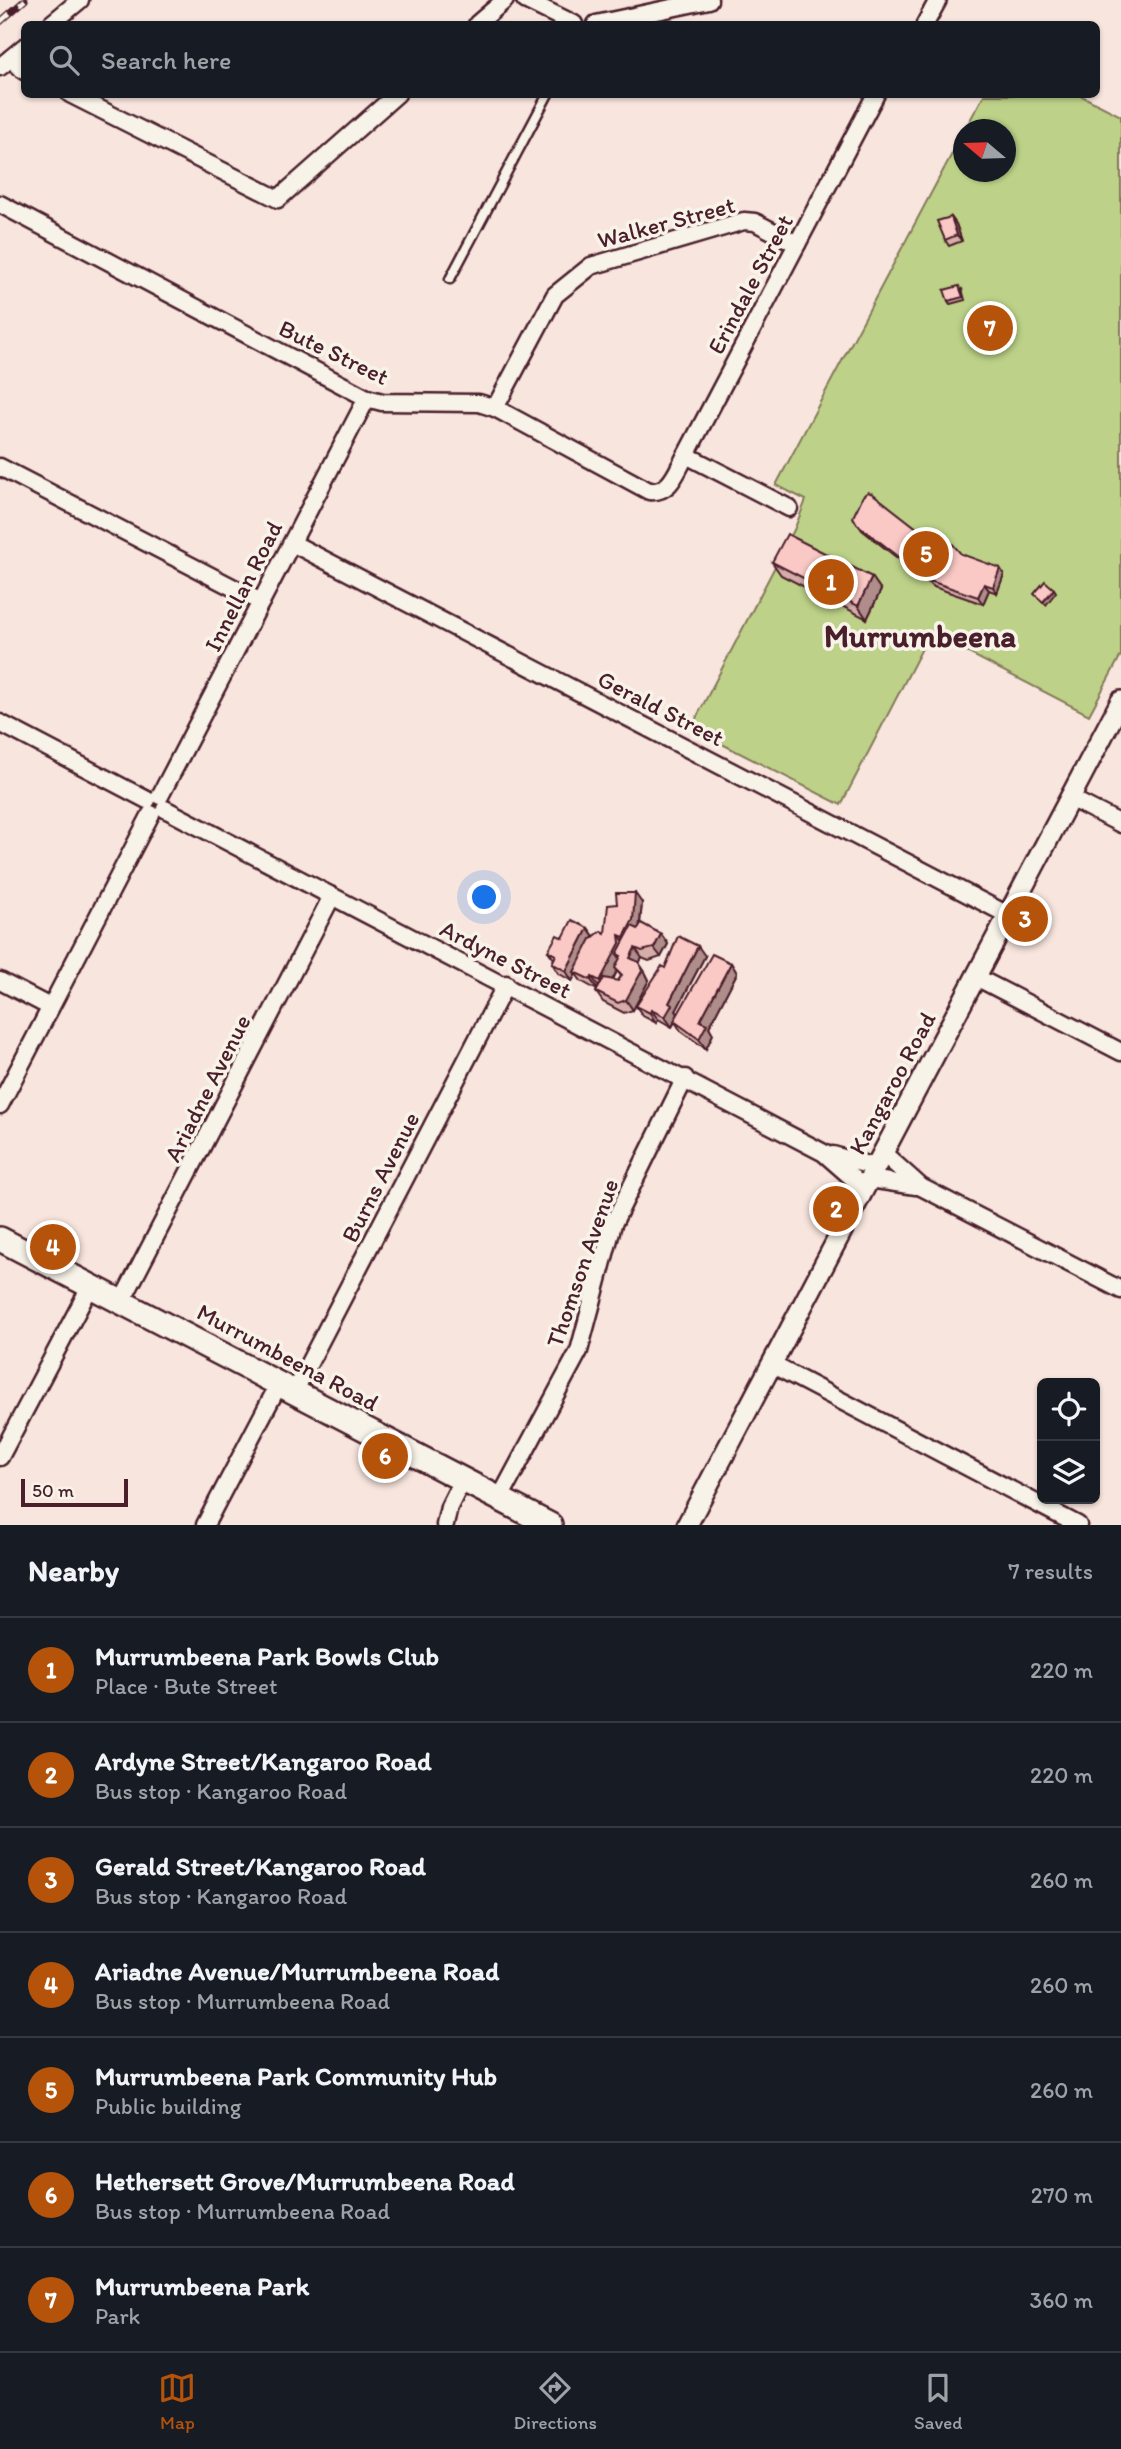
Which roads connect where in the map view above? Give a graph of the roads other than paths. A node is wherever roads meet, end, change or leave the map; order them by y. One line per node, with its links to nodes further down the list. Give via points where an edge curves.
1 (80, 0): 6 (street)
2 (505, 0): 7 (street)
3 (525, 0): 8 (street)
4 (709, 0): 9 (street)
5 (938, 0): 10 (street)
6 (55, 21)
7 (480, 21)
8 (568, 21)
9 (610, 21)
10 (927, 21)
11 (21, 50): 12 (street)
12 (5, 63)
13 (78, 98): 14 (street, via 278,199)
14 (392, 98)
15 (546, 98): 19 (lane)
16 (874, 98): 18 (street, Erindale Street)
17 (0, 204): 20 (street, Bute Street)
18 (797, 244): 21 (street, Walker Street, via 744,221 591,266 555,295); 22 (street, Erindale Street)
19 (450, 279)
20 (367, 398): 21 (street, Bute Street, via 479,403); 26 (street, Innellan Road)
21 (495, 408): 24 (street, Bute Street, via 649,491)
22 (686, 455): 24 (street, Erindale Street); 25 (street)
23 (0, 467): 27 (street)
24 (661, 492)
25 (789, 508)
26 (292, 543): 27 (street, Innellan Road); 34 (street, Gerald Street)
27 (261, 602): 31 (street, Innellan Road)
28 (1121, 701): 30 (street, Kangaroo Road)
29 (0, 723): 31 (street, Ardyne Street)
30 (1070, 797): 32 (street); 34 (street, Kangaroo Road)
31 (156, 805): 33 (street, Ardyne Street); 38 (street, Innellan Road)
32 (1121, 824)
33 (332, 896): 37 (street, Ardyne Street); 48 (street, Ariadne Avenue)
34 (1008, 915): 35 (street, Kangaroo Road)
35 (976, 977): 39 (street); 43 (street, Kangaroo Road)
36 (0, 981): 38 (street)
37 (506, 984): 40 (street, Ardyne Street); 50 (street, Burns Avenue)
38 (50, 1007): 41 (street, Innellan Road)
39 (1121, 1052)
40 (685, 1078): 42 (street, Ardyne Street); 53 (street, Thomson Avenue, via 613,1224 579,1351)
41 (0, 1105)
42 (824, 1153): 43 (street, Ardyne Street); 43 (street, Ardyne Street)
43 (873, 1172): 44 (street); 44 (street); 49 (street, Kangaroo Road)
44 (921, 1187): 47 (street)
45 (0, 1239): 46 (main road, Murrumbeena Road)
46 (91, 1285): 48 (main road, Murrumbeena Road); 51 (street)
47 (1121, 1290)
48 (122, 1301): 50 (main road, Murrumbeena Road)
49 (771, 1364): 57 (street, Kangaroo Road); 58 (street)
50 (288, 1386): 52 (main road, Murrumbeena Road); 54 (street, Burns Avenue)
51 (0, 1457)
52 (468, 1482): 53 (main road, Murrumbeena Road); 55 (street, via 449,1507)
53 (500, 1498): 56 (main road, Murrumbeena Road)
54 (205, 1525)
55 (445, 1525)
56 (550, 1525)
57 (687, 1525)
58 (1078, 1525)

